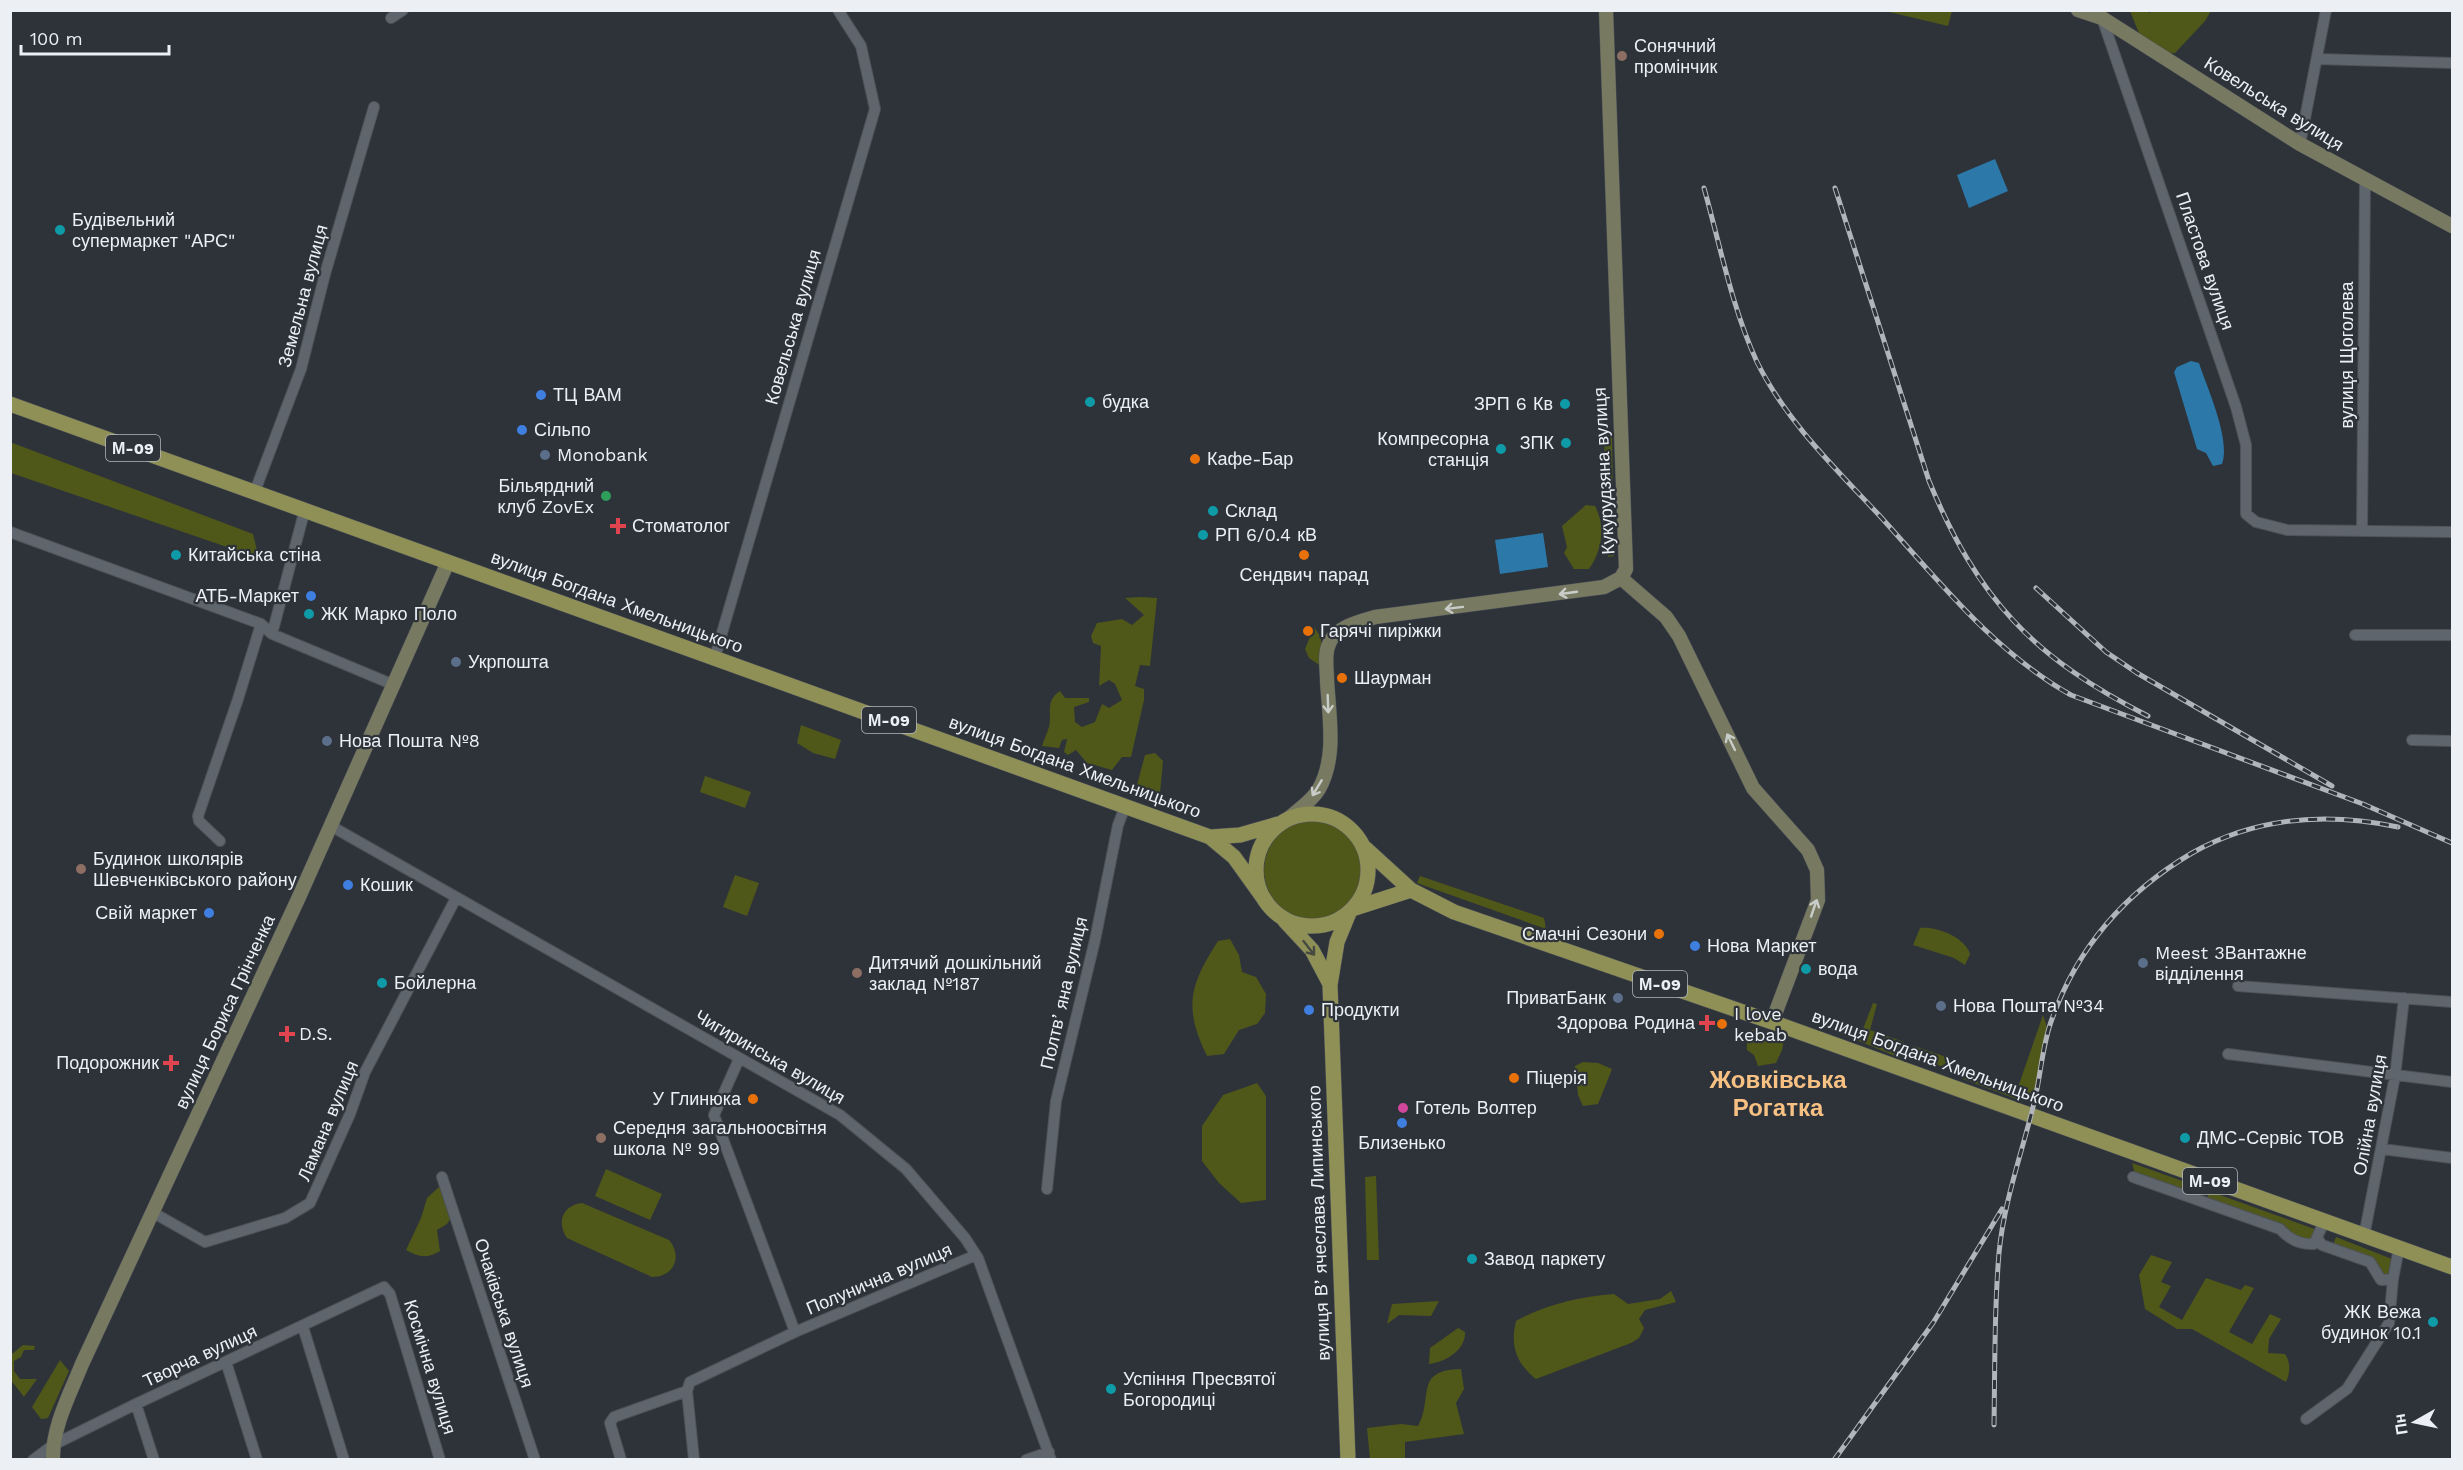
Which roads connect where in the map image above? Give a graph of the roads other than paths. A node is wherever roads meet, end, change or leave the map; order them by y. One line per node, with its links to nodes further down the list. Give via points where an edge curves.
1 (403, 10): 7 (street)
2 (838, 10): 26 (street, Ковельська вулиця, via 861,46 875,109)
3 (1606, 10): 21 (main road, Кукурудзяна вулиця, via 1627,558)
4 (2078, 10): 6 (main road, Ковельська вулиця)
5 (2326, 10): 8 (street)
6 (2102, 14): 11 (main road, Ковельська вулиця); 17 (street, Пластова вулиця, via 2236,407 2246,445 2246,514 2256,522 2287,530)
7 (391, 18)
8 (2318, 59): 9 (street); 11 (street)
9 (2452, 63)
10 (374, 107): 15 (street, Земельна вулиця, via 301,369)
11 (2300, 144): 12 (main road, Ковельська вулиця)
12 (2365, 180): 13 (main road, Ковельська вулиця); 17 (street, вулиця Щоголева)
13 (2452, 226)
14 (10, 404): 15 (main road, вулиця Богдана Хмельницького / М-09)
15 (255, 491): 16 (main road, вулиця Богдана Хмельницького / М-09)
16 (305, 509): 20 (main road, вулиця Богдана Хмельницького / М-09); 23 (street)
17 (2362, 531): 19 (street)
18 (10, 532): 22 (street)
19 (2452, 532)
20 (448, 562): 26 (main road, вулиця Богдана Хмельницького / М-09); 27 (main road, вулиця Бориса Грінченка)
21 (1621, 578): 31 (main road, Кукурудзяна вулиця, one-way to 31, via 1604,587 1376,617 1338,634 1329,643 1326,658 1330,750 1326,771 1318,790); 45 (main road, one-way to 21, via 1818,900 1817,870 1808,850 1754,788 1679,636 1666,617)
22 (261, 624): 23 (street); 34 (street, via 198,816)
23 (272, 634): 27 (street)
24 (2355, 635): 25 (street)
25 (2452, 635)
26 (715, 657): 30 (main road, вулиця Богдана Хмельницького / М-09)
27 (394, 685): 32 (main road, вулиця Бориса Грінченка)
28 (2412, 740): 29 (street)
29 (2452, 741)
30 (1125, 807): 33 (main road, вулиця Богдана Хмельницького / М-09); 54 (street, Полтвʼяна вулиця, via 1056,1101)
31 (1285, 820): 33 (main road, вулиця Богдана Хмельницького / М-09, via 1240,835); 35 (main road, М-09, via 1302,814 1329,816 1353,830); 38 (main road, via 1271,831 1258,853 1257,879)
32 (331, 826): 37 (street, Чигиринська вулиця); 55 (main road, вулиця Бориса Грінченка)
33 (1211, 837): 38 (main road, вулиця Богдана Хмельницького / М-09, via 1234,857)
34 (220, 842)
35 (1365, 848): 36 (main road, вулиця Богдана Хмельницького / М-09); 39 (main road, via 1367,886)
36 (1411, 890): 39 (main road, М-09); 45 (main road, вулиця Богдана Хмельницького / М-09, via 1454,912 1542,945)
37 (456, 898): 47 (street, Чигиринська вулиця); 55 (street, Ламана вулиця, via 365,1072 310,1203 285,1218 205,1242)
38 (1267, 903): 40 (main road, М-09)
39 (1352, 910): 40 (main road, М-09, via 1339,920 1316,926); 41 (main road, вулиця Вʼячеслава Липинського, via 1337,942)
40 (1281, 917): 41 (main road, вулиця Вʼячеслава Липинського, one-way to 41, via 1312,950)
41 (1330, 985): 81 (main road, вулиця Вʼячеслава Липинського)
42 (2238, 986): 43 (street)
43 (2404, 998): 44 (street); 48 (street, Олійна вулиця)
44 (2452, 1002)
45 (1772, 1022): 56 (main road, вулиця Богдана Хмельницького / М-09)
46 (2228, 1054): 48 (street)
47 (739, 1059): 60 (street, Чигиринська вулиця, via 840,1115 876,1142 906,1169); 65 (street, Полунична вулиця, via 714,1115)
48 (2395, 1076): 49 (street); 50 (street, Олійна вулиця)
49 (2452, 1082)
50 (2382, 1149): 51 (street); 57 (street, Олійна вулиця)
51 (2452, 1158)
52 (442, 1177): 77 (street, Очаківська вулиця)
53 (2133, 1177): 58 (street, via 2280,1229 2289,1238 2307,1245 2314,1244)
54 (1047, 1189)
55 (152, 1212): 70 (main road, вулиця Бориса Грінченка, via 82,1364)
56 (2324, 1222): 57 (main road, вулиця Богдана Хмельницького / М-09); 58 (street)
57 (2364, 1236): 59 (main road, вулиця Богдана Хмельницького / М-09)
58 (2317, 1238): 62 (street, via 2322,1245 2370,1262 2381,1280)
59 (2399, 1248): 61 (main road, вулиця Богдана Хмельницького / М-09); 62 (street)
60 (976, 1255): 65 (street, Полунична вулиця); 71 (street, Чигиринська вулиця)
61 (2452, 1268)
62 (2393, 1279): 69 (street, via 2389,1323 2347,1389)
63 (384, 1287): 64 (street, Творча вулиця); 76 (street, Космічна вулиця, via 390,1294)
64 (303, 1327): 66 (street, Творча вулиця); 75 (street)
65 (795, 1332): 67 (street, Полунична вулиця, via 690,1382)
66 (226, 1362): 68 (street, Творча вулиця); 74 (street)
67 (687, 1391): 78 (street, Полунична вулиця, via 614,1418 610,1423); 79 (street)
68 (136, 1404): 70 (street, Творча вулиця); 73 (street)
69 (2306, 1419)
70 (53, 1452): 72 (street, Творча вулиця)
71 (1050, 1456): 80 (street, Чигиринська вулиця)
72 (33, 1460)
73 (154, 1460)
74 (257, 1460)
75 (344, 1460)
76 (440, 1460)
77 (535, 1460)
78 (621, 1460)
79 (694, 1460)
80 (1026, 1460)
81 (1348, 1460)

